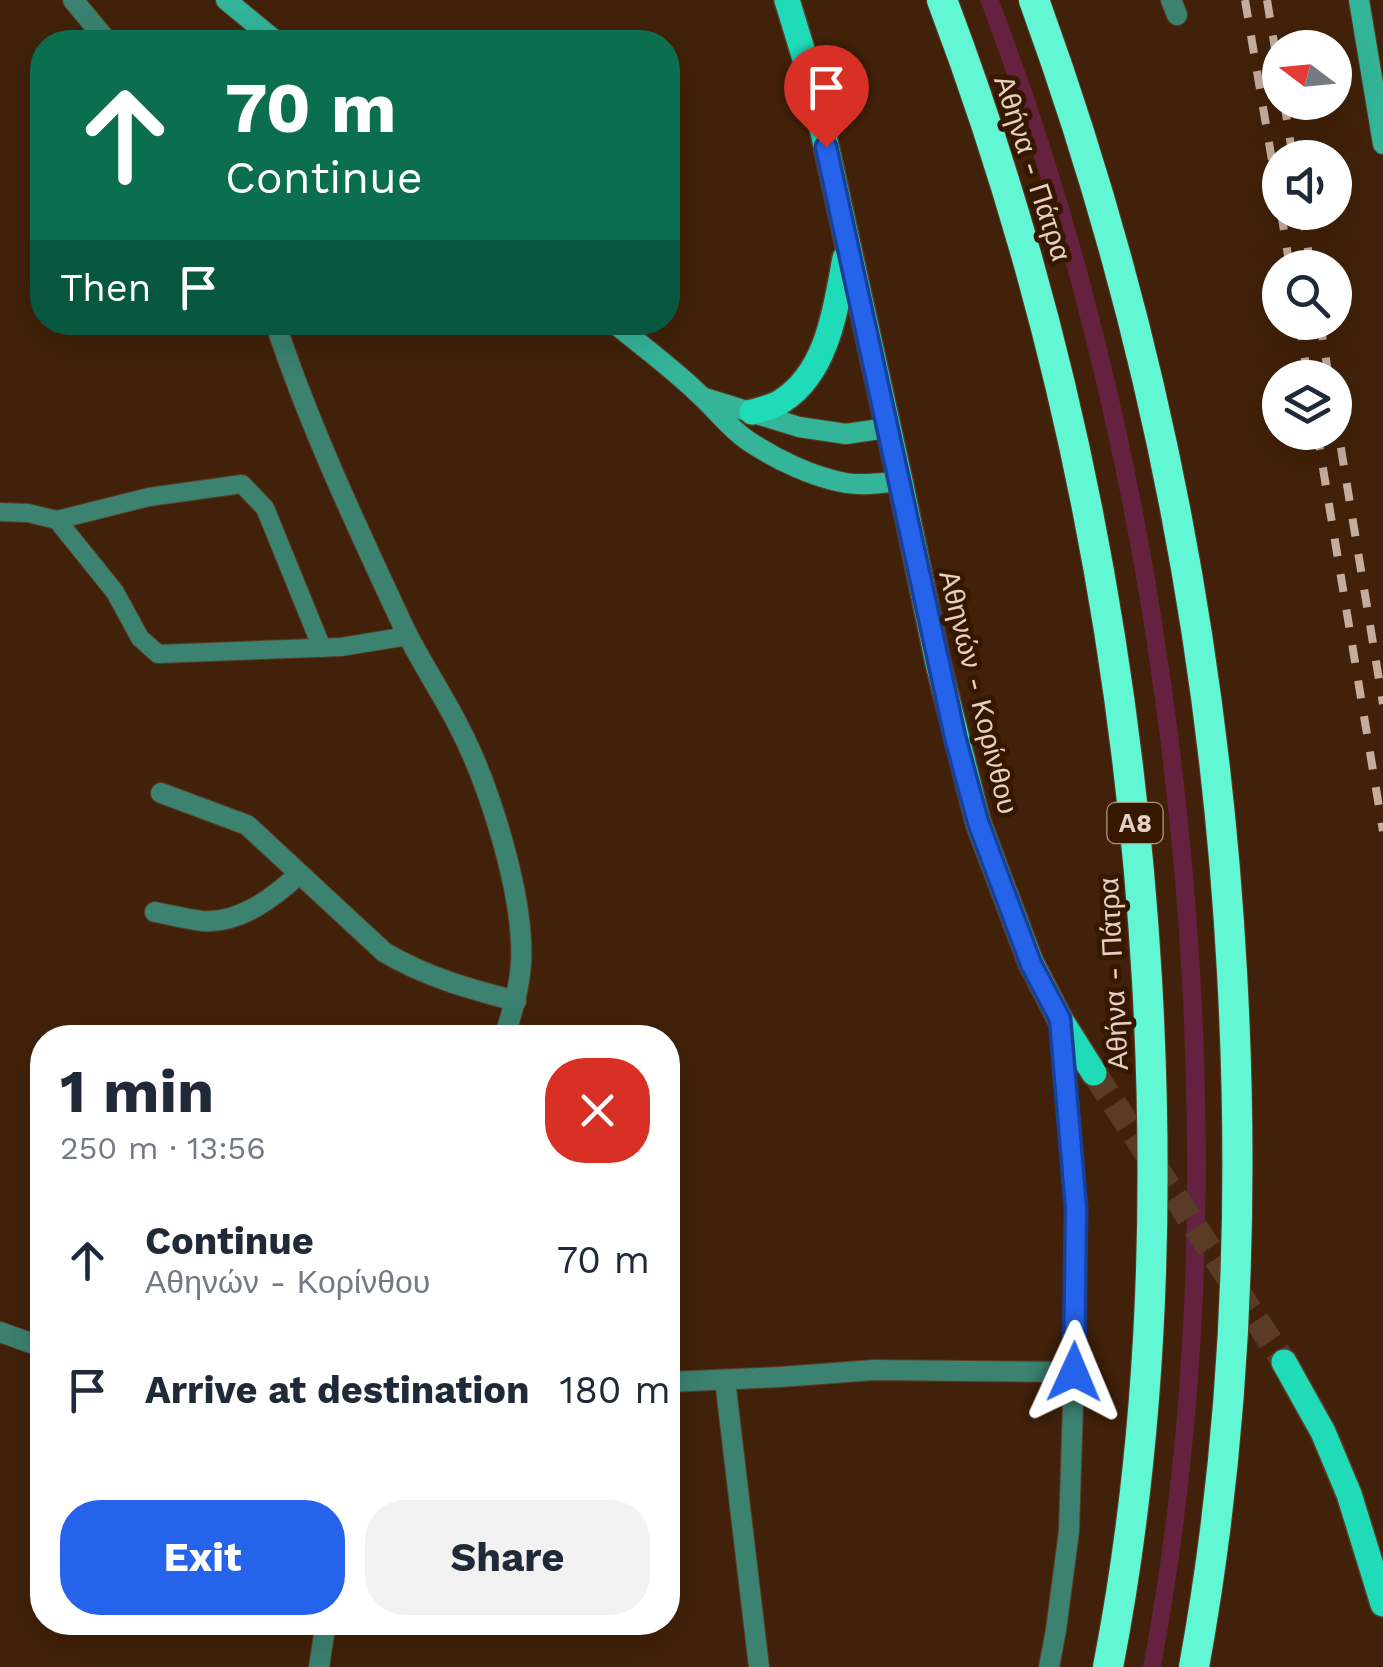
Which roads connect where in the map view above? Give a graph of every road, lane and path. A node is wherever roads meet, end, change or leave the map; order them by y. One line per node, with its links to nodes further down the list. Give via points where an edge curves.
1 (73, 0): 7 (street)
2 (226, 0): 8 (main road)
3 (787, 0): 10 (main road, Αθηνών - Κορίνθου)
4 (942, 0): 39 (highway, Αθήνα - Πάτρα / Α8, via 1034,273 1074,435 1119,688 1138,857 1152,1109 1151,1276 1138,1464)
5 (1034, 0): 40 (highway, Αθήνα - Πάτρα, via 1110,230 1157,415 1190,587 1223,848 1238,1108 1236,1281 1225,1455)
6 (1359, 0): 9 (main road)
7 (98, 30)
8 (262, 30)
9 (1383, 144)
10 (848, 244): 14 (main road, via 838,302 816,362 780,404); 15 (main road, Αθηνών - Κορίνθου)
11 (278, 335): 19 (street)
12 (628, 335): 13 (main road)
13 (703, 398): 14 (main road); 16 (main road, via 746,440 815,474 847,484)
14 (752, 412): 15 (main road, via 846,434)
15 (887, 428): 16 (main road, Αθηνών - Κορίνθου)
16 (900, 481): 25 (main road, Αθηνών - Κορίνθου, via 978,822 1031,964)
17 (0, 512): 18 (lane)
18 (57, 520): 20 (lane, via 158,654); 20 (lane, via 149,496 242,484 265,508)
19 (408, 636): 20 (lane); 24 (street, via 459,726 504,848 522,961)
20 (322, 648)
21 (160, 793): 22 (street, via 247,824)
22 (300, 874): 23 (street, via 273,898 226,919); 24 (street, via 409,967)
23 (156, 912)
24 (516, 1001): 26 (street)
25 (1060, 1019): 27 (main road, Αθηνών - Κορίνθου); 31 (street, via 1076,1208)
26 (508, 1025)
27 (1094, 1073)
28 (0, 1332): 29 (street)
29 (30, 1342)
30 (1284, 1362): 34 (main road, via 1342,1478)
31 (1074, 1372): 32 (street, via 874,1370); 38 (street, via 1068,1531)
32 (726, 1380): 33 (street); 37 (street)
33 (680, 1382)
34 (1383, 1604)
35 (324, 1635): 36 (street)
36 (319, 1667)
37 (760, 1667)
38 (1049, 1667)
39 (1108, 1667)
40 (1194, 1667)

